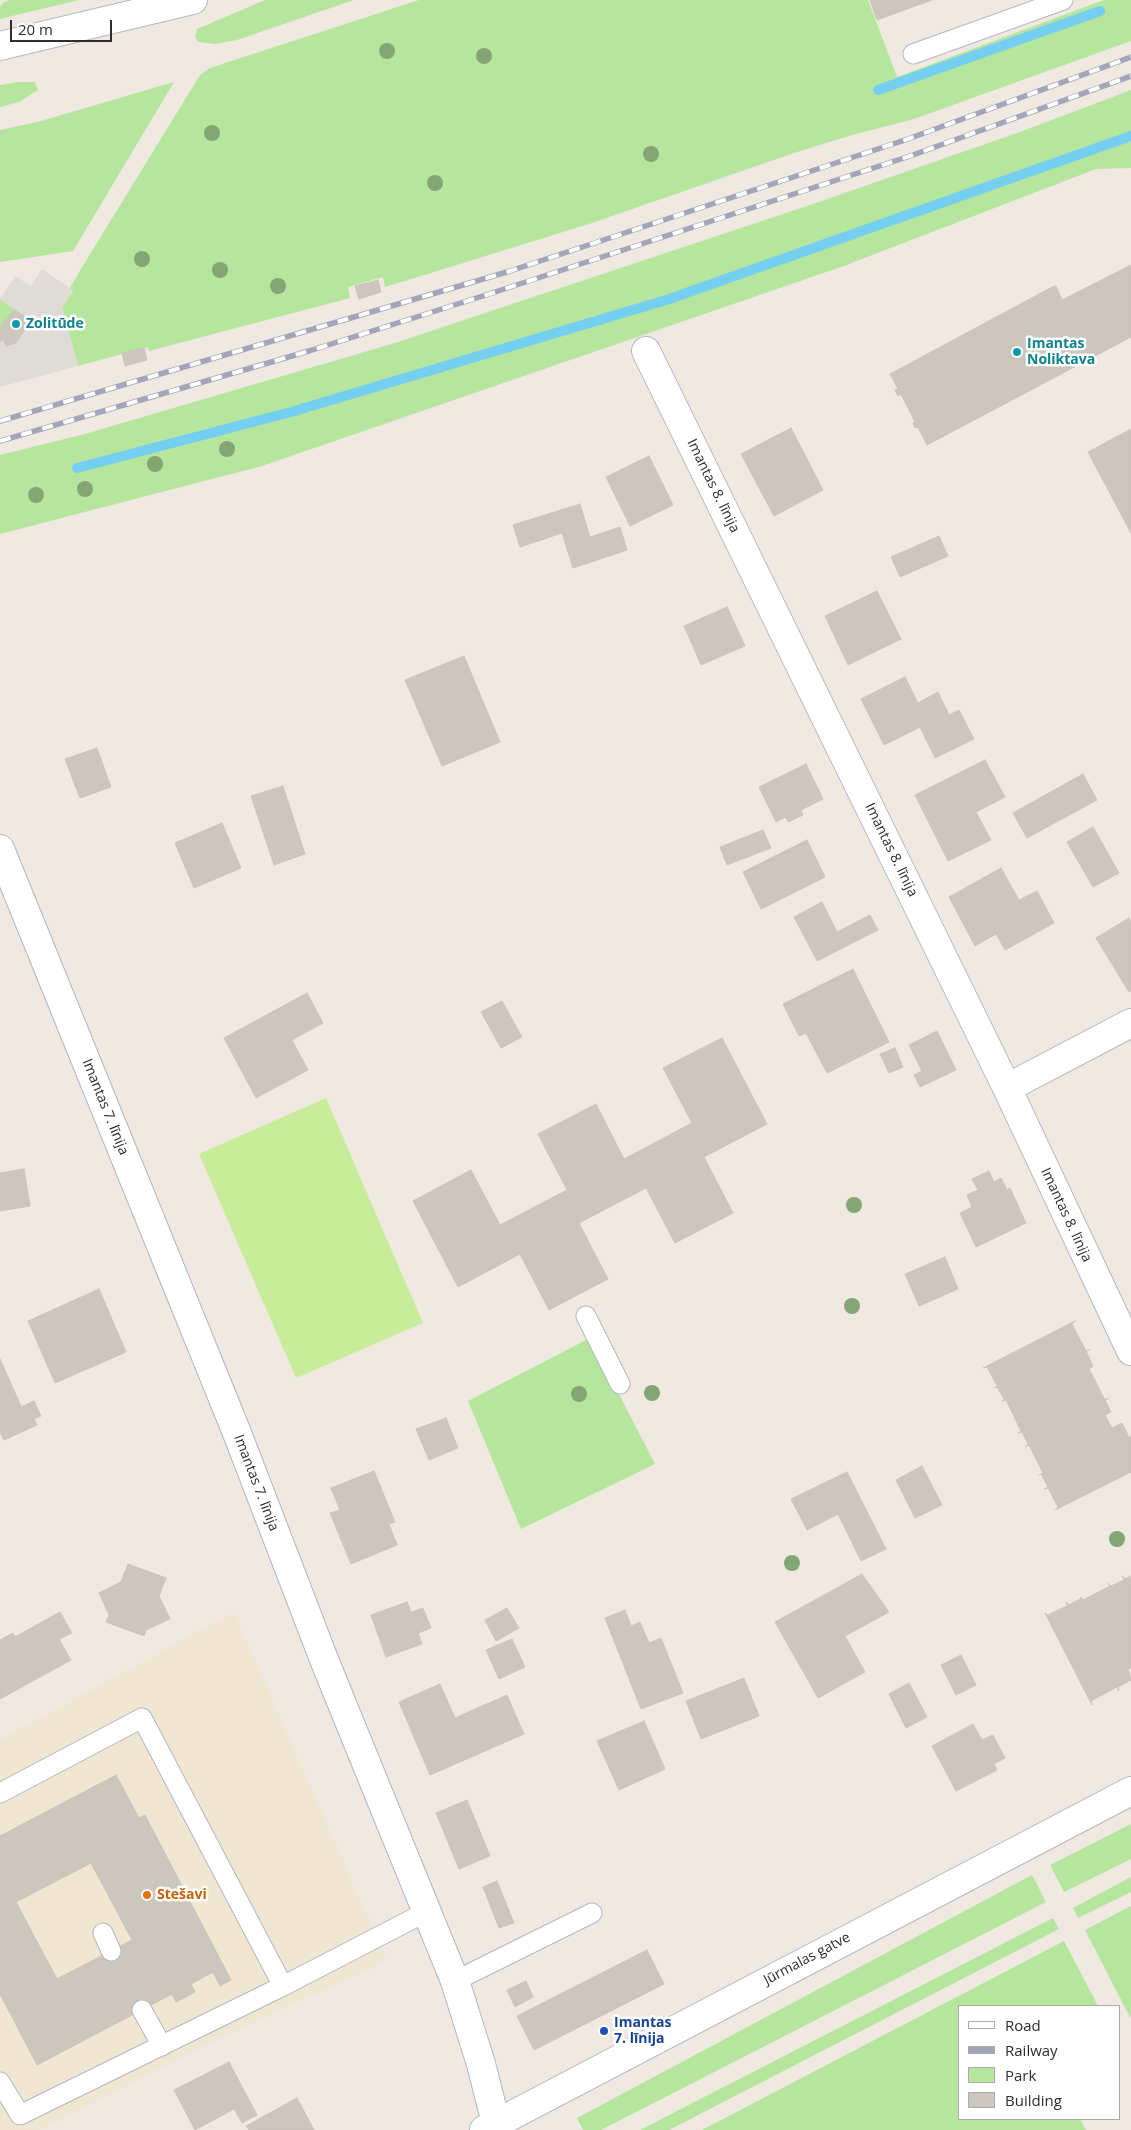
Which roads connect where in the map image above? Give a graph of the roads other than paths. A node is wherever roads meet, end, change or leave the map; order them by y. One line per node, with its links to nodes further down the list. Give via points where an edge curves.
1 (193, 0): 3 (street)
2 (1054, 2): 4 (lane)
3 (0, 46)
4 (913, 54)
5 (646, 351): 8 (street, Imantas 8. līnija)
6 (0, 849): 14 (street, Imantas 7. līnija, via 237,1433)
7 (1131, 1023): 8 (street)
8 (1007, 1088): 10 (street, Imantas 8. līnija)
9 (586, 1316): 11 (lane)
10 (1131, 1350)
11 (620, 1384)
12 (1131, 1791): 23 (street, Jūrmalas gatve)
13 (0, 1793): 19 (lane, via 142,1718)
14 (426, 1912): 18 (street, Imantas 7. līnija); 19 (lane)
15 (592, 1913): 18 (lane)
16 (103, 1934): 17 (lane)
17 (112, 1951)
18 (454, 1981): 23 (street, Imantas 7. līnija, via 481,2064)
19 (282, 1986): 21 (lane)
20 (142, 2010): 21 (lane)
21 (162, 2046): 22 (lane, via 20,2115)
22 (0, 2082)
23 (494, 2128)

